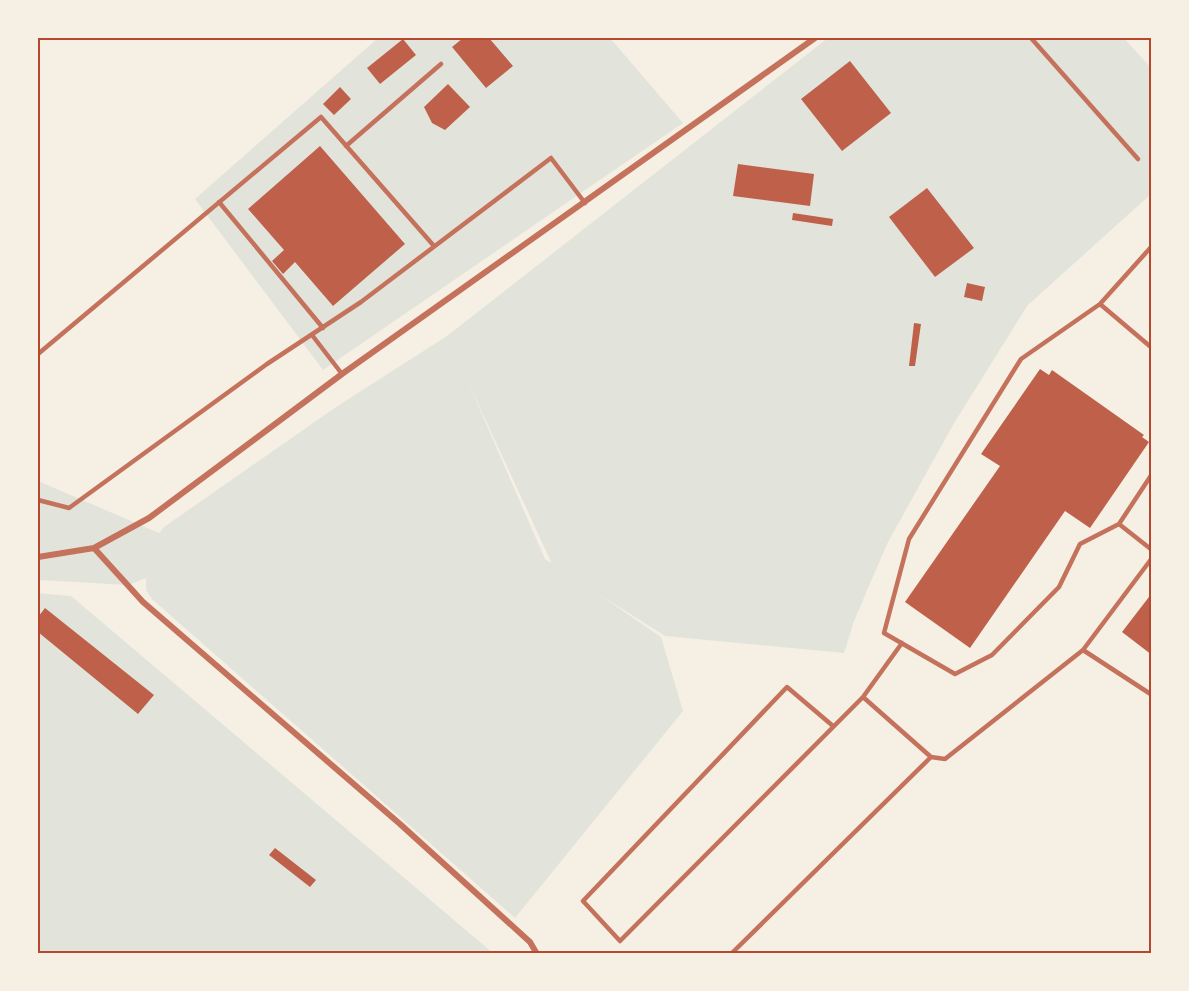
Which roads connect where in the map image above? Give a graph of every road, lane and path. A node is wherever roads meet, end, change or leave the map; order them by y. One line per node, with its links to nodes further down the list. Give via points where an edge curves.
1 (812, 38): 7 (street)
2 (1031, 38): 5 (lane)
3 (441, 64): 4 (lane)
4 (346, 146): 6 (lane, via 321,117); 8 (lane)
5 (1138, 159)
6 (219, 202): 11 (lane); 14 (lane)
7 (585, 203): 8 (lane, via 551,158); 15 (street)
8 (434, 246): 11 (lane)
9 (1152, 246): 10 (lane)
10 (1100, 304): 13 (lane); 23 (lane, via 1021,359 909,539 884,633)
11 (323, 328): 12 (lane)
12 (312, 335): 15 (lane); 17 (lane, via 69,508)
13 (1152, 348)
14 (38, 354)
15 (342, 374): 19 (street, via 149,518)
16 (1152, 474): 18 (lane)
17 (38, 500)
18 (1119, 524): 20 (lane); 23 (lane, via 1080,544 1059,587 992,655 955,674)
19 (94, 548): 21 (street); 29 (street, via 143,602 400,824 530,942)
20 (1152, 550)
21 (38, 557)
22 (1152, 558): 24 (lane)
23 (902, 643): 26 (lane)
24 (1083, 650): 25 (lane); 28 (lane, via 945,759)
25 (1152, 695)
26 (863, 697): 27 (lane); 28 (lane)
27 (833, 726): 27 (lane, via 787,687 583,901 620,941)
28 (931, 757): 30 (lane)
29 (537, 954)
30 (731, 954)

